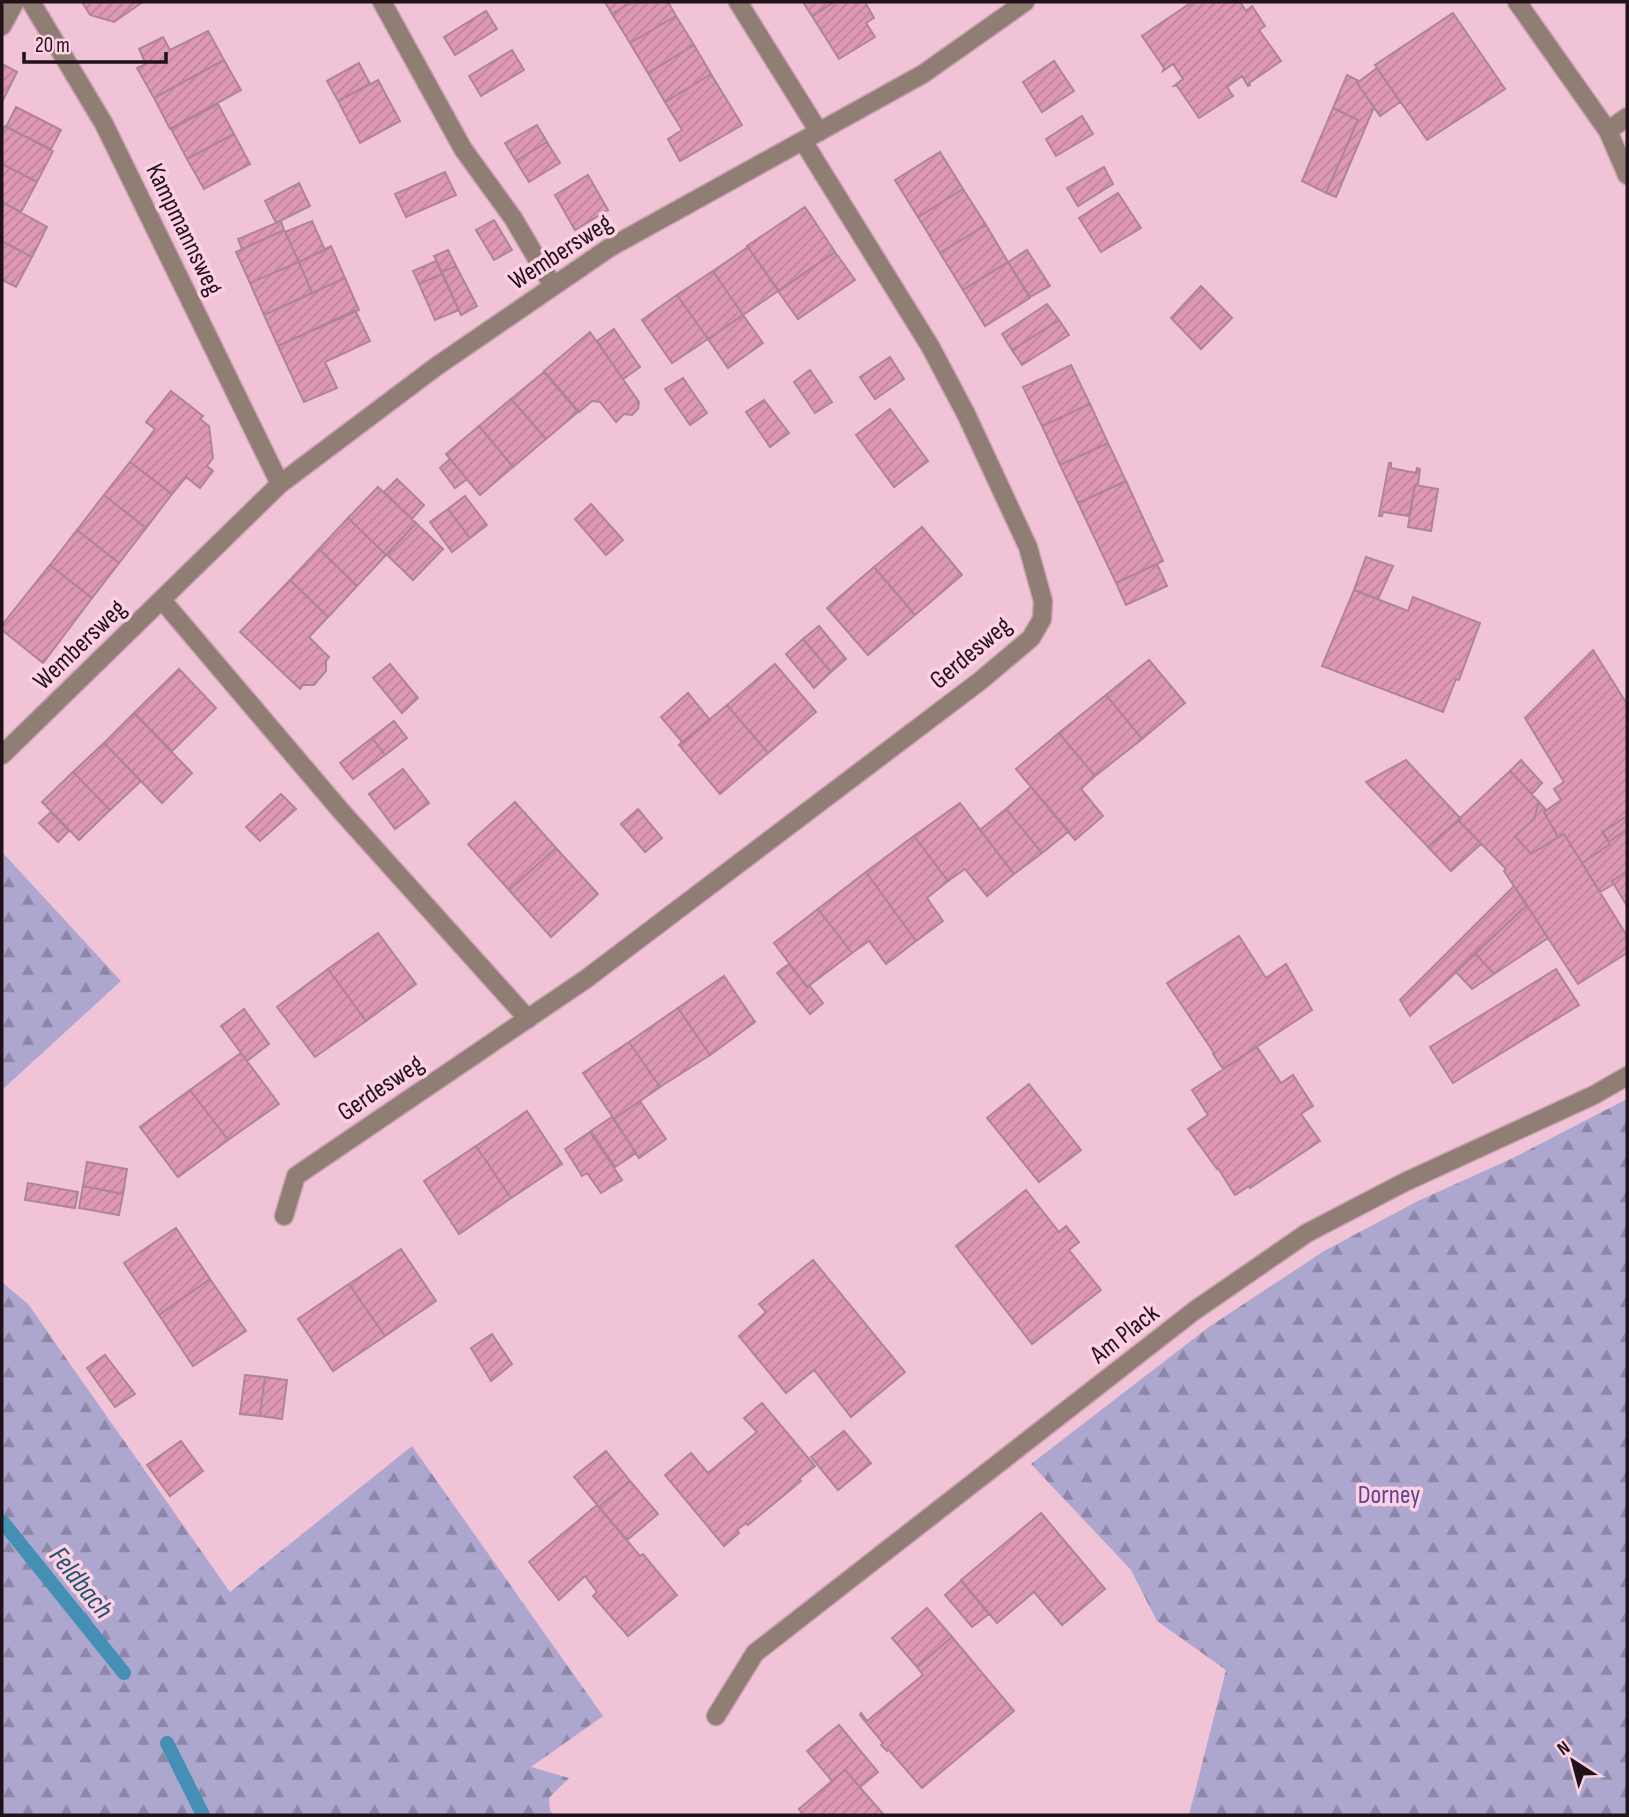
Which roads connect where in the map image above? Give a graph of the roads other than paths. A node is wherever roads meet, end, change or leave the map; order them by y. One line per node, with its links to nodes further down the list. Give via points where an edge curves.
1 (15, 2): 7 (street)
2 (31, 2): 13 (street, Kampmannsweg, via 104,124)
3 (382, 2): 12 (street, via 463,149 513,218)
4 (738, 2): 10 (street, Gerdesweg)
5 (1025, 2): 10 (street, Wembersweg, via 923,75)
6 (1517, 2): 9 (street)
7 (2, 26)
8 (1627, 117): 9 (street)
9 (1608, 131): 11 (street)
10 (811, 136): 12 (street, Wembersweg, via 609,248); 16 (street, Gerdesweg, via 966,414 1028,547 1043,601 1042,619 1031,638 980,681)
11 (1627, 175)
12 (553, 286): 13 (street, Wembersweg)
13 (280, 484): 14 (street, Wembersweg)
14 (162, 600): 15 (street, Wembersweg); 16 (street, Wembersweg, via 341,811)
15 (2, 755)
16 (528, 1018): 18 (street, Gerdesweg, via 296,1176)
17 (1627, 1076): 19 (street, Am Plack, via 1307,1233 1194,1311 755,1653)
18 (284, 1216)
19 (716, 1716)

